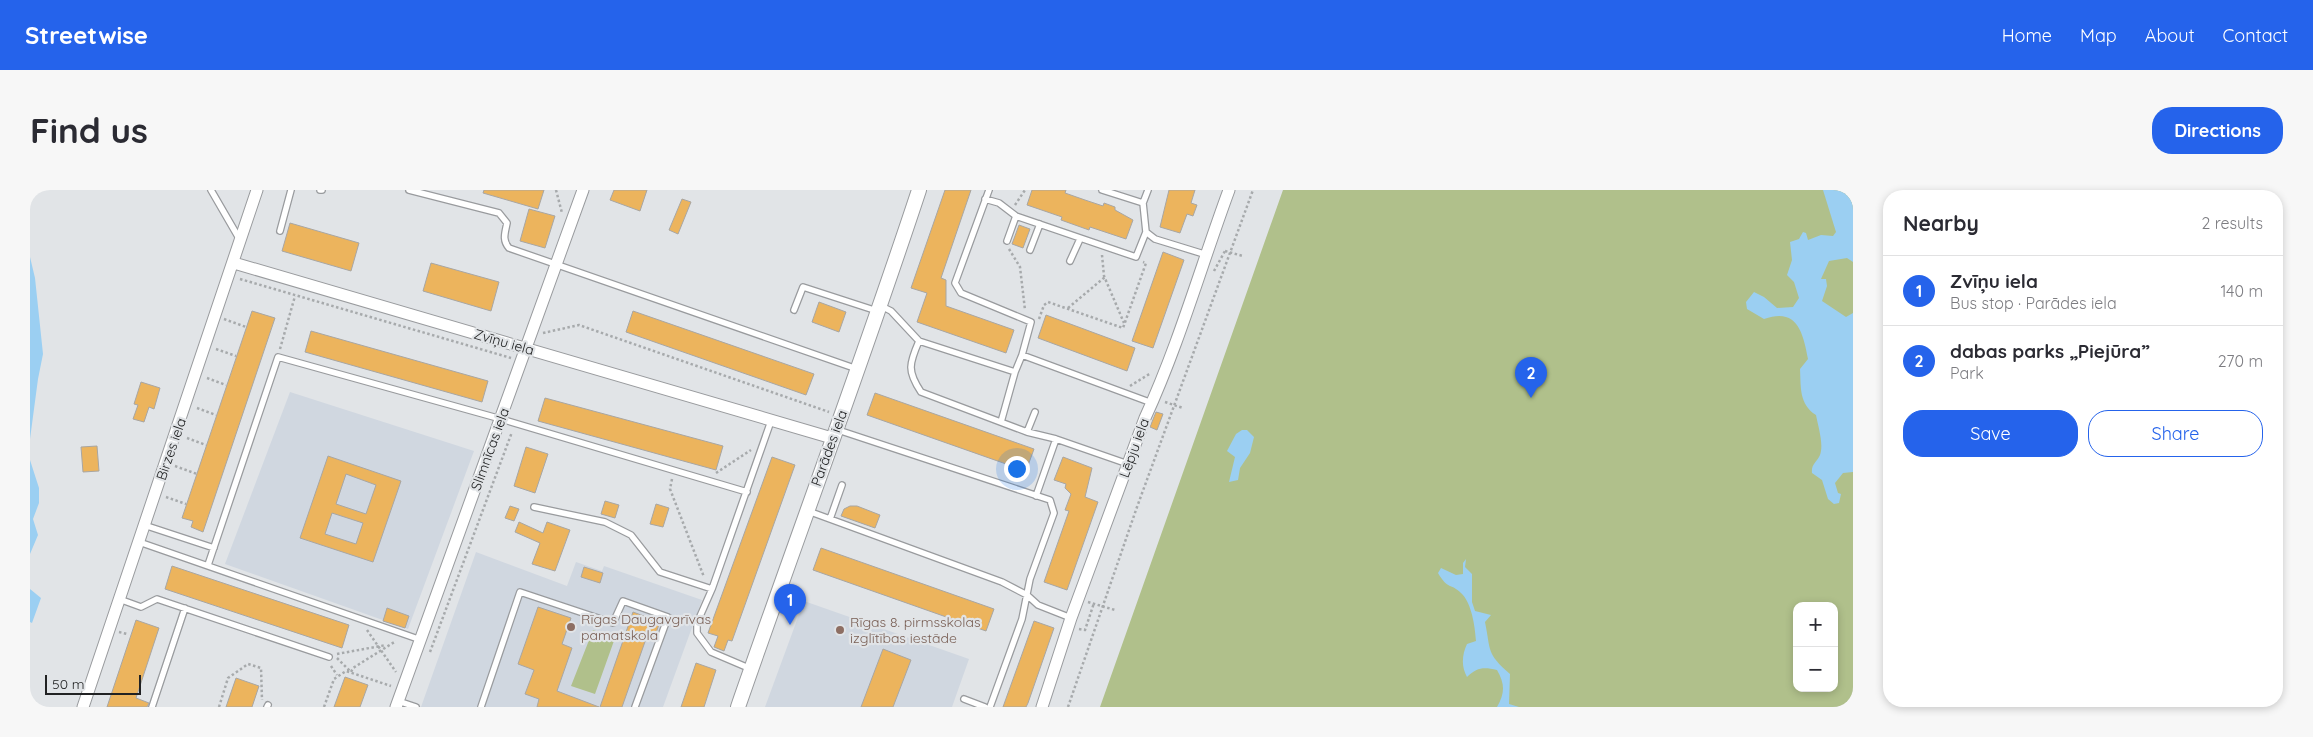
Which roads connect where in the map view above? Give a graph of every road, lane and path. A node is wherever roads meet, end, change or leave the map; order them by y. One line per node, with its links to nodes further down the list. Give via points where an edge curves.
1 (212, 190): 21 (lane)
2 (257, 190): 21 (street, Birzes iela)
3 (291, 190): 17 (lane)
4 (409, 190): 31 (lane, via 499,213 507,223 504,235 509,248)
5 (583, 190): 31 (street, Slimnīcas iela)
6 (920, 190): 34 (street, Parādes iela)
7 (989, 190): 13 (lane)
8 (1025, 190): 15 (path)
9 (1102, 190): 14 (lane)
10 (1148, 190): 14 (lane)
11 (1229, 190): 26 (street, Lēpju iela)
12 (1253, 190): 25 (path)
13 (986, 199): 15 (lane); 37 (lane, via 955,283 961,293)
14 (1143, 203): 18 (lane)
15 (1013, 214): 16 (lane); 20 (lane)
16 (1040, 224): 19 (lane); 23 (lane)
17 (280, 231)
18 (1146, 232): 26 (lane, via 1154,239); 28 (lane)
19 (1080, 239): 22 (lane); 29 (lane)
20 (1007, 241): 37 (path, via 1020,267)
21 (241, 242): 30 (street, Birzes iela)
22 (1101, 246): 28 (lane); 32 (path)
23 (1030, 250)
24 (1225, 251): 25 (path)
25 (1231, 253): 27 (path); 57 (path)
26 (1207, 255): 55 (street, Lēpju iela)
27 (1243, 256)
28 (1136, 257): 40 (path, via 1146,263)
29 (1070, 261)
30 (234, 263): 33 (street, Zvīņu iela); 86 (street, Birzes iela)
31 (556, 265): 42 (street, Slimnīcas iela); 50 (lane)
32 (1105, 277): 35 (path); 40 (path)
33 (299, 283): 44 (street, Zvīņu iela); 48 (path)
34 (880, 309): 36 (lane, via 803,287); 43 (lane, via 891,311); 50 (street, Parādes iela)
35 (1067, 309): 39 (path, via 1045,302); 40 (path, via 1123,328)
36 (794, 310)
37 (1026, 318): 46 (lane, via 1031,322)
38 (224, 319): 41 (path)
39 (1038, 324)
40 (1124, 325)
41 (246, 327)
42 (530, 336): 44 (street, Slimnīcas iela); 60 (path, via 579,325)
43 (919, 341): 51 (lane); 65 (lane, via 911,377 921,392)
44 (526, 348): 63 (street, Slimnīcas iela); 64 (street, Zvīņu iela)
45 (215, 349): 47 (path)
46 (1022, 355): 51 (lane); 55 (lane)
47 (236, 356)
48 (278, 357): 63 (lane); 88 (lane)
49 (1159, 368): 54 (path)
50 (858, 369): 68 (street, Parādes iela)
51 (1015, 372): 65 (lane)
52 (205, 378): 53 (path)
53 (226, 385)
54 (1130, 386)
55 (1152, 403): 73 (street, Lēpju iela)
56 (1168, 404): 57 (path)
57 (1174, 405): 59 (path); 94 (path)
58 (195, 407): 62 (path)
59 (1183, 408)
60 (829, 412)
61 (1035, 412): 67 (lane)
62 (216, 415)
63 (501, 419): 66 (lane); 104 (street, Slimnīcas iela)
64 (771, 421): 68 (street, Zvīņu iela); 72 (lane)
65 (1001, 422): 67 (lane)
66 (516, 423): 75 (lane); 107 (path)
67 (1027, 432): 70 (lane)
68 (834, 434): 81 (lane); 84 (street, Parādes iela)
69 (184, 437): 71 (path)
70 (1056, 439): 73 (lane); 81 (lane)
71 (206, 445)
72 (762, 449): 77 (path, via 754,448); 79 (lane)
73 (1128, 464): 99 (street, Lēpju iela)
74 (175, 466): 76 (path)
75 (673, 470): 77 (lane); 90 (path, via 670,489)
76 (197, 474)
77 (706, 480): 79 (lane)
78 (842, 486): 85 (lane)
79 (747, 492): 90 (lane)
80 (164, 496): 82 (path)
81 (1036, 496): 91 (lane, via 1050,500 1054,513)
82 (186, 504)
83 (534, 507): 90 (lane, via 605,522 631,535 660,572)
84 (806, 510): 85 (lane); 108 (street, Parādes iela)
85 (830, 519): 91 (lane, via 1002,582)
86 (144, 525): 87 (street, Birzes iela); 88 (lane)
87 (139, 542): 89 (lane); 92 (street, Birzes iela)
88 (214, 548): 89 (lane)
89 (208, 565): 98 (lane)
90 (710, 589): 108 (lane, via 697,623 697,633 711,652)
91 (1026, 595): 99 (lane, via 1038,604); 124 (lane, via 1022,619)
92 (119, 599): 95 (lane, via 141,607 157,599); 115 (street, Birzes iela)
93 (1088, 602): 97 (path)
94 (1102, 606): 96 (path); 100 (path, via 1094,603 1085,630); 126 (path)
95 (185, 608): 106 (lane); 116 (lane)
96 (1115, 610)
97 (1084, 611)
98 (360, 618): 103 (lane); 105 (path)
99 (1071, 618): 125 (street, Lēpju iela)
100 (1078, 628)
101 (118, 631): 102 (path)
102 (127, 634)
103 (408, 635): 104 (lane); 105 (path)
104 (421, 640): 113 (street, Slimnīcas iela)
105 (379, 648): 109 (path); 109 (path, via 334,655); 110 (path)
106 (329, 657)
107 (427, 660)
108 (751, 669): 122 (street, Parādes iela)
109 (351, 672): 111 (path); 118 (path, via 346,671 334,679)
110 (396, 672)
111 (391, 686)
112 (964, 699): 123 (lane)
113 (397, 704): 119 (lane)
114 (267, 706): 117 (path, via 262,703 261,668 248,664 228,678)
115 (83, 707)
116 (152, 707)
117 (219, 707)
118 (324, 707)
119 (416, 707)
120 (481, 707): 121 (lane, via 520,592 613,623 622,601 668,617)
121 (635, 707)
122 (738, 707)
123 (985, 707)
124 (990, 707)
125 (1042, 707)
126 (1068, 707)

